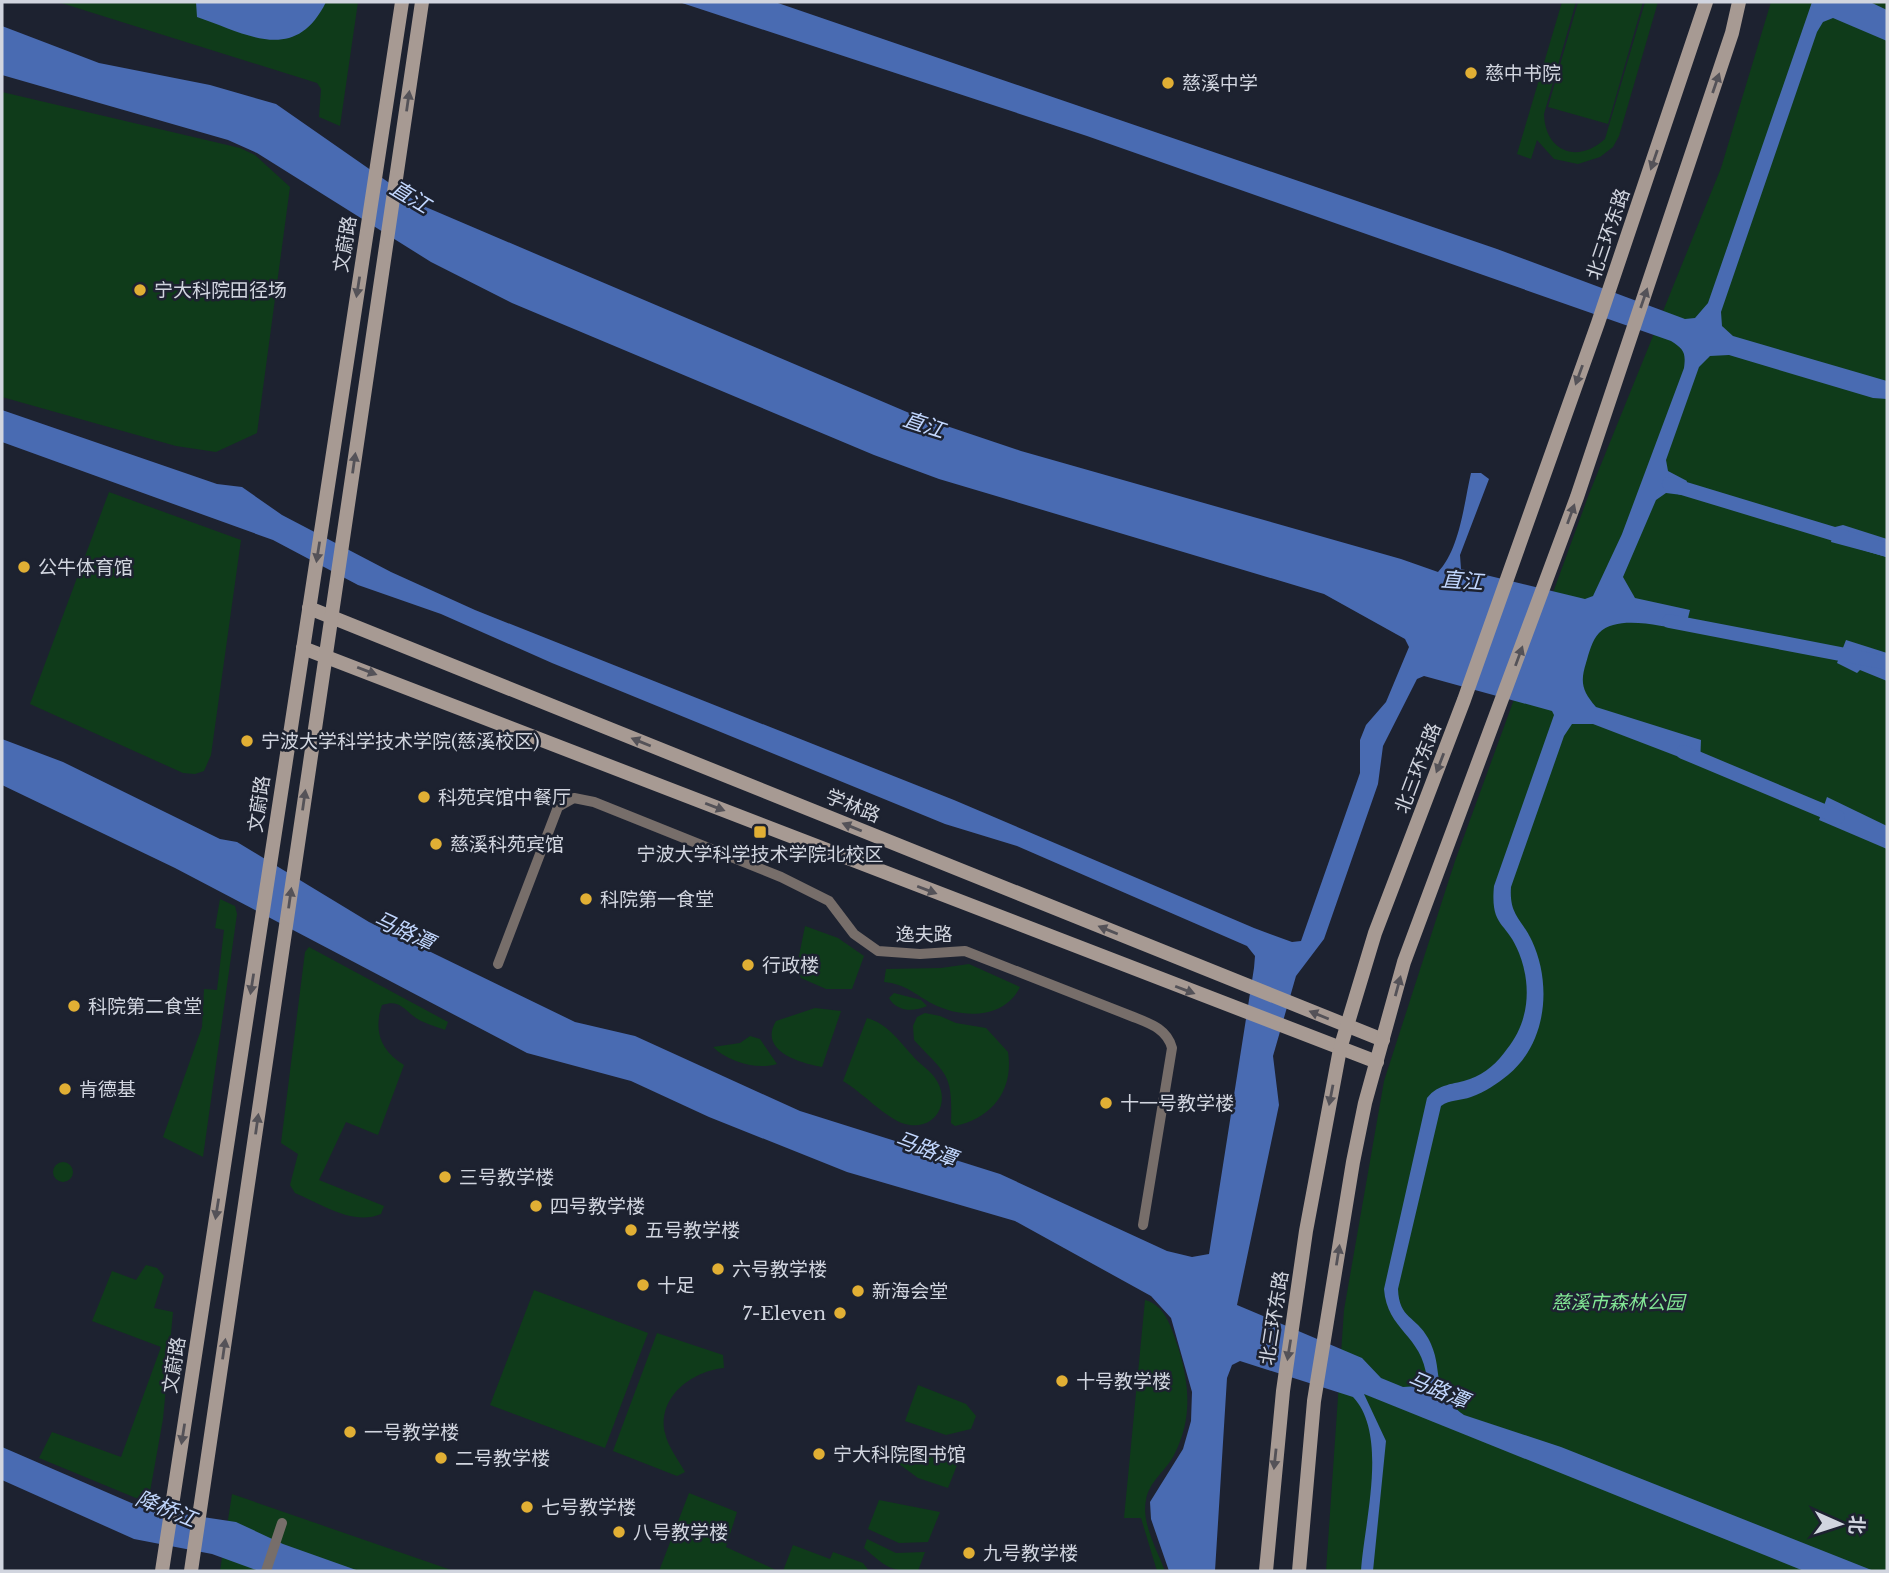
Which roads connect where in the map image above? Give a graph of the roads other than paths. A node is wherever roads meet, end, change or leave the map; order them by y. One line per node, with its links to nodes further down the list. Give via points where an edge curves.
1 (402, 2): 5 (main road, 文蔚路, one-way to 5)
2 (422, 2): 6 (main road, one-way to 2)
3 (1706, 2): 10 (main road, 北三环东路, one-way to 10, via 1464,700 1375,933)
4 (1739, 2): 11 (main road, one-way to 4, via 1404,962 1547,578)
5 (309, 608): 6 (main road, 学林路); 7 (main road, 文蔚路)
6 (331, 617): 8 (main road); 10 (main road, 学林路, one-way to 6)
7 (303, 648): 8 (main road); 16 (main road, 文蔚路, one-way to 16)
8 (325, 655): 12 (main road, one-way to 12); 17 (main road, one-way to 8)
9 (498, 964): 14 (street, 逸夫路, via 558,807 574,798 781,877 829,901 854,934 878,951 965,951 1156,1026 1172,1048)
10 (1347, 1026): 11 (main road, 学林路); 12 (main road, 北三环东路)
11 (1383, 1040): 13 (main road)
12 (1340, 1049): 13 (main road); 19 (main road, 北三环东路, one-way to 19, via 1306,1231 1283,1391)
13 (1377, 1062): 20 (main road, one-way to 13, via 1314,1401 1353,1162)
14 (1143, 1225)
15 (282, 1524): 18 (street)
16 (163, 1567)
17 (191, 1571)
18 (266, 1571)
19 (1266, 1571)
20 (1299, 1571)

